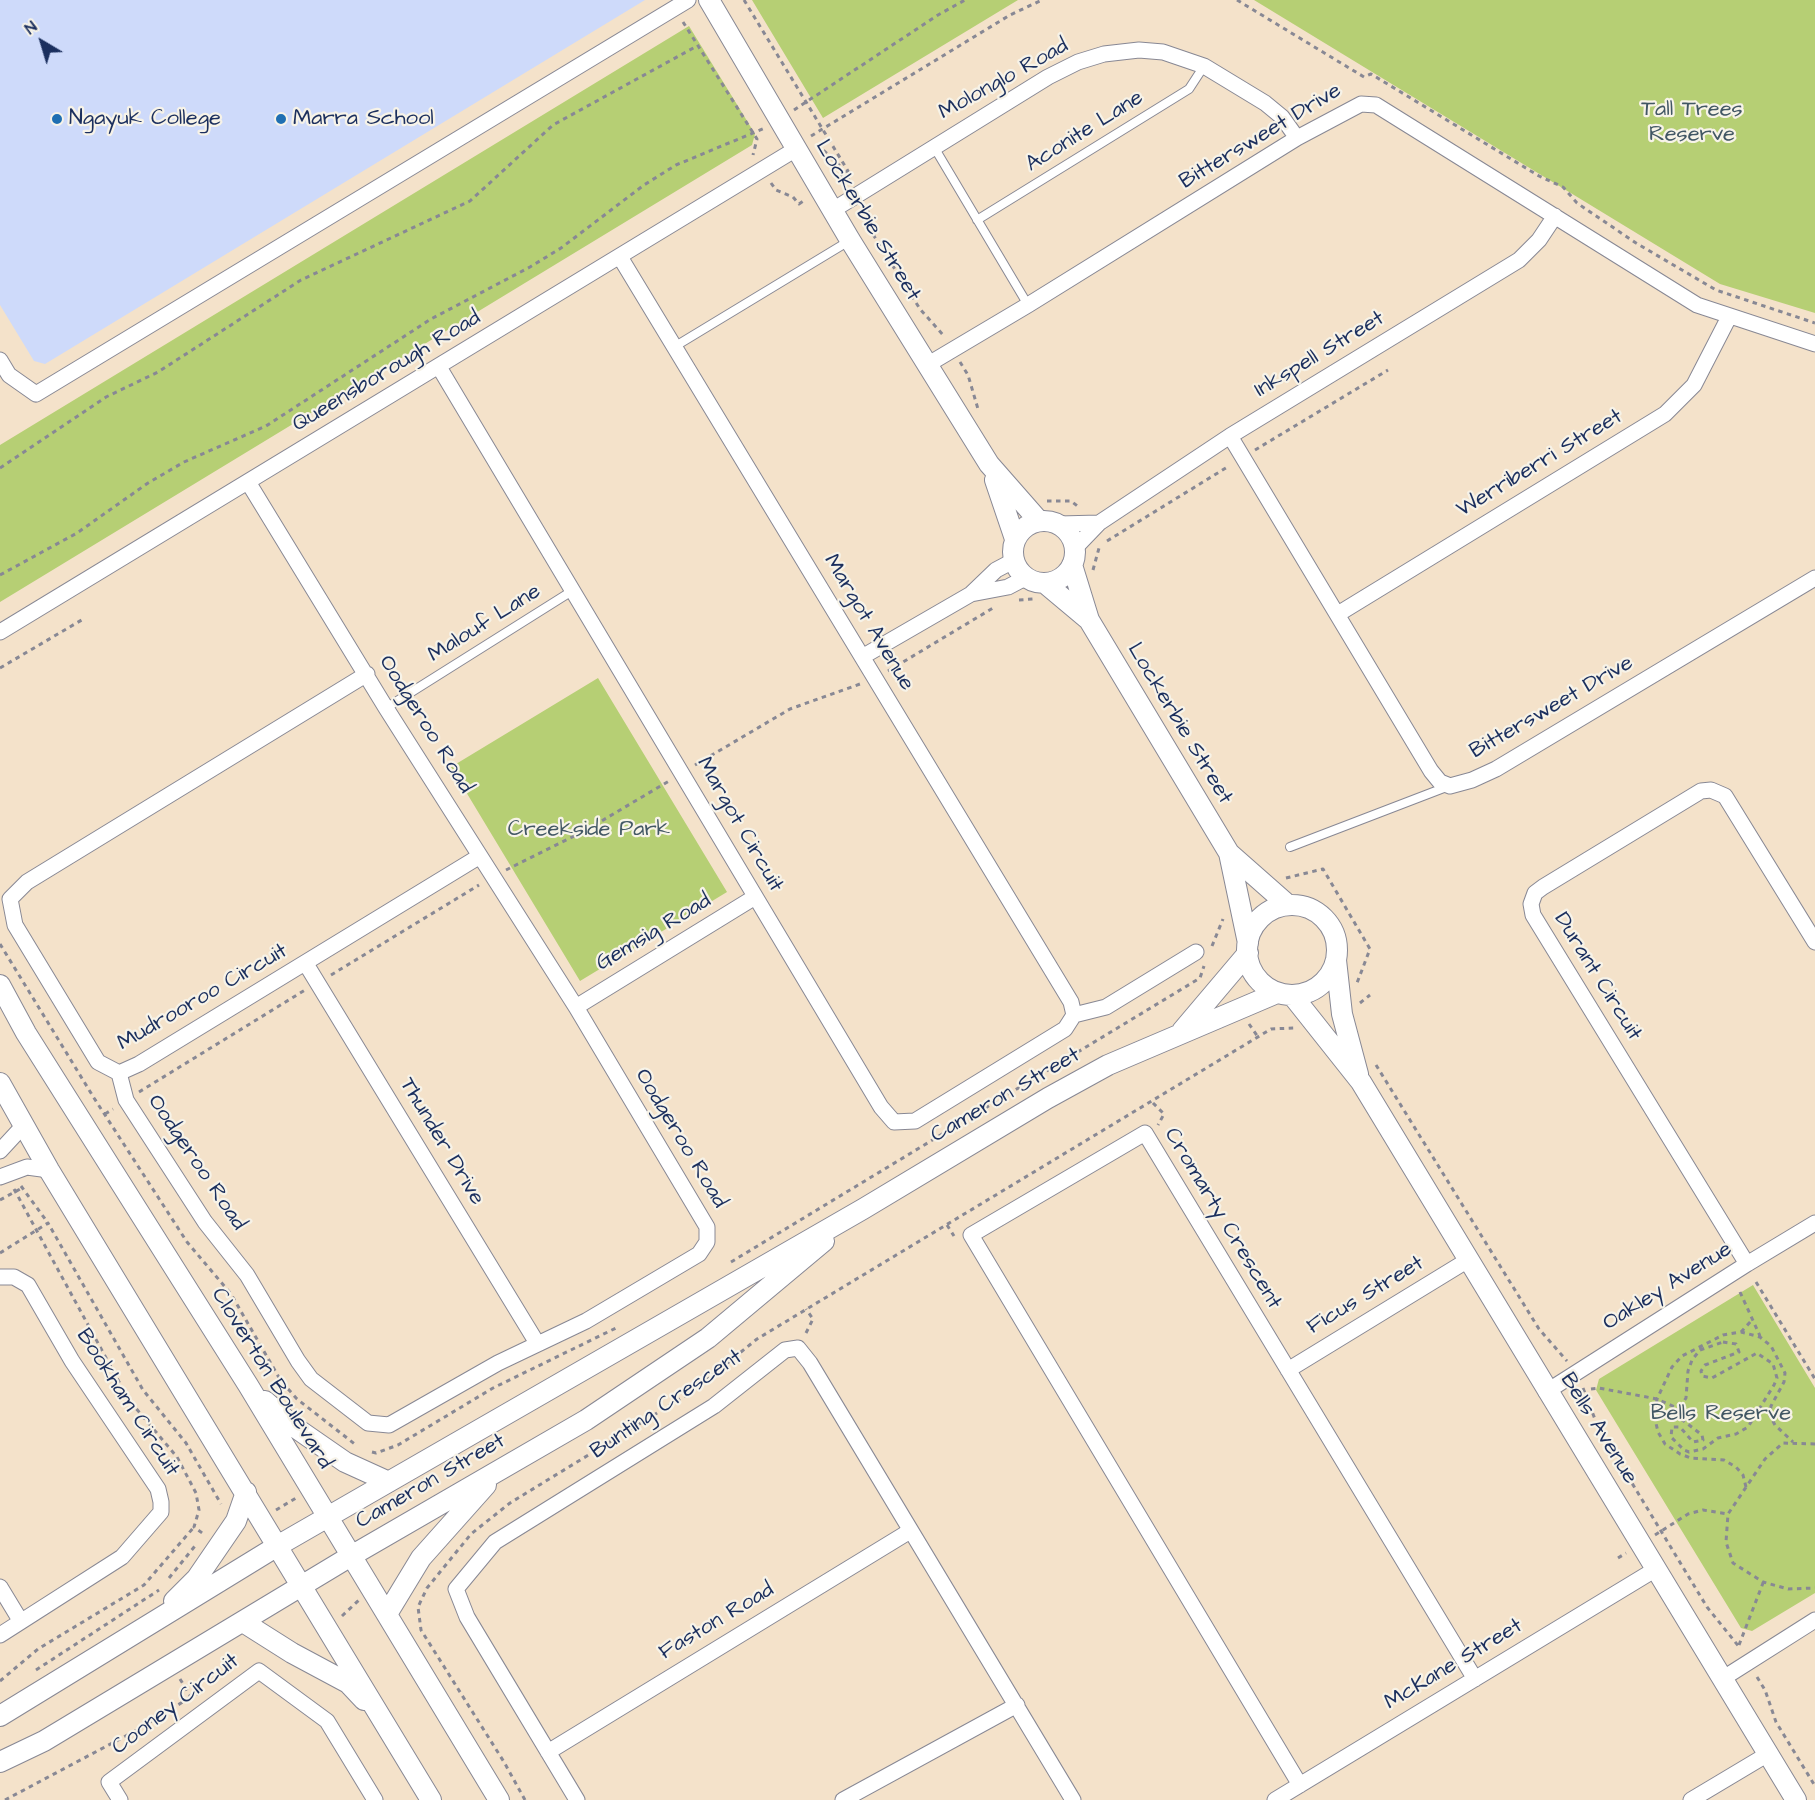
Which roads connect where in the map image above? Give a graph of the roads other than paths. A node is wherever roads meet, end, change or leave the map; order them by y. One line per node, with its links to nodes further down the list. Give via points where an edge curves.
1 (688, 0): 16 (street, via 36,394 9,375)
2 (709, 0): 6 (street, Lockerbie Street)
3 (1204, 66): 4 (street, Molonglo Road, via 1265,103 1282,117); 5 (street, Molonglo Road, via 1163,52 1139,50 1095,57 1048,76); 9 (lane, Aconite Lane, via 1189,89)
4 (1297, 138): 8 (street, Bittersweet Drive, via 1361,104 1376,105); 12 (street, Bittersweet Drive)
5 (933, 146): 7 (street, Molonglo Road); 9 (lane)
6 (796, 148): 7 (street, Lockerbie Street); 11 (street, Queensborough Road)
7 (833, 210): 10 (street, Lockerbie Street)
8 (1555, 216): 13 (street, Bittersweet Drive, via 1697,305); 19 (street, Inkspell Street, via 1519,260)
9 (977, 220): 12 (lane)
10 (850, 240): 15 (lane); 17 (street, Lockerbie Street)
11 (620, 257): 15 (street, Margot Avenue); 18 (street, Queensborough Road)
12 (1028, 305): 17 (street, Bittersweet Drive)
13 (1729, 317): 14 (street, Bittersweet Drive); 32 (street, Werriberri Street, via 1694,385 1665,414)
14 (1815, 344)
15 (674, 347): 35 (street, Margot Avenue)
16 (0, 360)
17 (927, 365): 20 (street, Lockerbie Street)
18 (439, 366): 21 (street, Queensborough Road); 29 (street, Margot Circuit)
19 (1230, 436): 23 (street, Inkspell Street); 32 (street)
20 (989, 464): 22 (street); 24 (street)
21 (248, 482): 34 (street, Queensborough Road); 36 (street, Oodgeroo Road)
22 (1049, 523): 23 (street); 24 (street, via 1021,530); 25 (street, via 1067,530)
23 (1095, 525): 25 (street, Inkspell Street)
24 (1015, 539): 26 (street)
25 (1074, 556): 30 (street, via 1065,576); 33 (street)
26 (1013, 561): 27 (street); 31 (street, via 996,570)
27 (1025, 578): 30 (street); 31 (street, via 1008,587)
28 (1815, 578): 38 (street, Bittersweet Drive, via 1504,765)
29 (572, 591): 37 (lane, Malouf Lane); 43 (street, Margot Circuit)
30 (1042, 592): 33 (street)
31 (971, 594): 35 (street)
32 (1338, 614): 38 (street, via 1431,771 1440,782)
33 (1089, 620): 40 (street, Lockerbie Street)
34 (0, 632)
35 (862, 657): 53 (street, Margot Avenue, via 1071,1002)
36 (367, 674): 37 (street, Oodgeroo Road); 42 (street, Mudrooroo Circuit)
37 (386, 708): 41 (street, Oodgeroo Road)
38 (1450, 786): 39 (lane)
39 (1290, 847)
40 (1229, 853): 44 (street); 46 (street)
41 (480, 856): 49 (street, Mudrooroo Circuit); 52 (street, Oodgeroo Road)
42 (5, 894): 55 (street, Mudrooroo Circuit, via 15,925 98,1062)
43 (755, 897): 52 (street, Gemsig Road); 53 (street, Margot Circuit, via 881,1107 894,1122 915,1121 1065,1029)
44 (1288, 905): 46 (street, via 1263,916 1253,928); 48 (street, via 1316,911 1326,921 1336,939)
45 (1815, 942): 65 (street, Durant Circuit, via 1725,796 1711,790 1701,791 1543,886 1531,904 1533,915)
46 (1248, 948): 51 (street, via 1253,973 1263,985); 54 (street)
47 (1204, 954): 53 (street, via 1106,1007)
48 (1336, 960): 51 (street, via 1321,985 1307,993); 56 (street, via 1342,1014)
49 (306, 964): 55 (street, Mudrooroo Circuit); 67 (street, Thunder Drive)
50 (0, 985): 69 (street, Cloverton Boulevard)
51 (1284, 994): 54 (street, Cameron Street); 56 (street)
52 (576, 1007): 67 (street, Oodgeroo Road, via 707,1227 707,1242 699,1254 586,1321)
53 (1074, 1014)
54 (1178, 1036): 62 (street, Cameron Street, via 1078,1081)
55 (119, 1073): 67 (street, Oodgeroo Road, via 126,1100 205,1222 247,1275 311,1379 368,1423 389,1425)
56 (1360, 1082): 64 (street, Bells Avenue)
57 (0, 1083): 58 (street)
58 (24, 1125): 59 (street); 60 (street)
59 (0, 1151)
60 (49, 1170): 61 (street, via 27,1167); 73 (street)
61 (3, 1176)
62 (863, 1209): 71 (street, Cameron Street, via 708,1338 586,1419); 72 (street, Cameron Street)
63 (1815, 1223): 65 (street, Oakley Avenue)
64 (1468, 1260): 68 (street, Ficus Street); 70 (street, Bells Avenue)
65 (1747, 1264): 70 (street, Oakley Avenue)
66 (0, 1277): 82 (street, Bookham Circuit, via 15,1277 28,1285 72,1361 158,1489 161,1502 161,1512 122,1557)
67 (537, 1343)
68 (1288, 1370): 87 (street, Cromarty Crescent); 95 (street, Cromarty Crescent, via 1145,1133 971,1235)
69 (248, 1385): 72 (street, via 293,1426 345,1462); 74 (street, Cloverton Boulevard)
70 (1546, 1392): 78 (street, Bells Avenue)
71 (503, 1468): 77 (street, Cameron Street); 81 (street, via 421,1558)
72 (389, 1482): 74 (street, Cameron Street)
73 (246, 1492): 76 (street); 85 (street, via 236,1521 197,1578)
74 (328, 1517): 76 (street, Cameron Street); 77 (street, Cloverton Boulevard)
75 (910, 1531): 89 (street); 92 (street, Faston Road); 92 (street, Bunting Crescent, via 810,1363 798,1348 785,1350 714,1406 495,1542 456,1589 467,1617)
76 (279, 1545): 79 (street); 85 (street, Cameron Street)
77 (351, 1556): 79 (street, Cameron Street); 81 (street, Cloverton Boulevard)
78 (1656, 1569): 87 (street, McKane Street); 88 (street, Bells Avenue)
79 (303, 1585): 84 (street, Cameron Street); 91 (street)
80 (0, 1587): 82 (street)
81 (387, 1614): 99 (street, Cloverton Boulevard)
82 (20, 1620): 86 (street, Bookham Circuit)
83 (1815, 1620): 88 (street)
84 (243, 1622): 91 (street, via 348,1683); 94 (street, Cameron Street, via 44,1741)
85 (154, 1623): 90 (street, Cameron Street)
86 (0, 1635)
87 (1475, 1679): 95 (street, McKane Street)
88 (1722, 1679): 93 (street, Bells Avenue)
89 (1017, 1705): 101 (street); 102 (street)
90 (0, 1716)
91 (383, 1719): 98 (street)
92 (548, 1752): 100 (street, Bunting Crescent)
93 (1768, 1754): 104 (street); 105 (street, Bells Avenue)
94 (0, 1762)
95 (1300, 1785): 103 (street, McKane Street)
96 (120, 1800): 97 (street, Cooney Circuit, via 109,1782 260,1671 327,1721)
97 (375, 1800)
98 (431, 1800)
99 (499, 1800)
100 (577, 1800)
101 (843, 1800)
102 (1072, 1800)
103 (1275, 1800)
104 (1691, 1800)
105 (1796, 1800)

